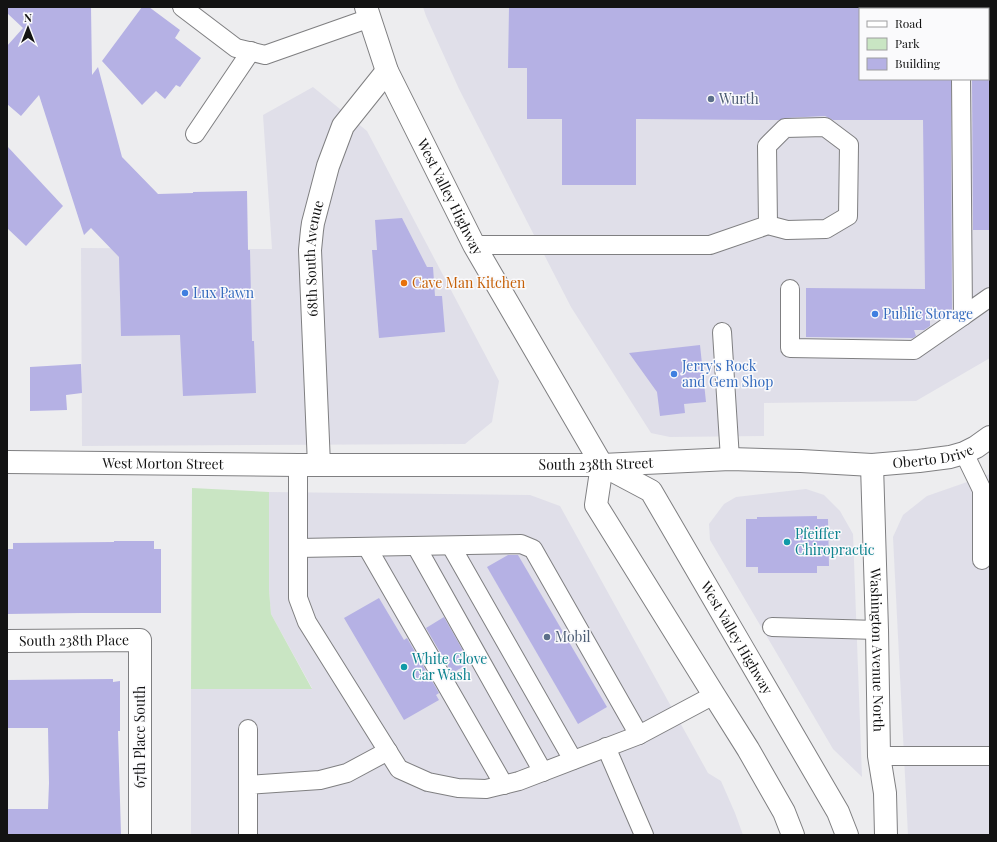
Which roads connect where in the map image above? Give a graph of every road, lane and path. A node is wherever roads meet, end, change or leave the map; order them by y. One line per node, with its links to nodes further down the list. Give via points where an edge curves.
1 (182, 7): 3 (lane, via 236,48)
2 (368, 12): 3 (lane, via 266,55); 4 (street, West Valley Highway)
3 (251, 51): 6 (lane)
4 (388, 71): 8 (street, West Valley Highway); 17 (street, 68th South Avenue, via 343,126 328,166 312,230)
5 (961, 80): 11 (lane)
6 (195, 134)
7 (768, 224): 7 (lane, via 767,146 785,128 825,127 848,145 848,216 826,229 787,230); 8 (lane, via 710,245)
8 (474, 245): 18 (street, West Valley Highway)
9 (790, 289): 11 (lane, via 790,348 914,350)
10 (990, 297): 11 (lane)
11 (962, 316)
12 (722, 332): 15 (lane)
13 (990, 437): 14 (street, Oberto Drive)
14 (964, 453): 19 (street, Oberto Drive, via 920,461); 24 (lane, via 982,490)
15 (730, 459): 18 (street, South 238th Street); 19 (street, South 238th Street)
16 (7, 462): 17 (street, West Morton Street)
17 (308, 465): 18 (street, South 238th Street); 23 (lane)
18 (602, 465): 29 (street, via 596,505); 44 (street, West Valley Highway, via 651,491 838,812)
19 (872, 465): 26 (street, Washington Avenue North)
20 (416, 546): 21 (lane); 22 (lane); 37 (lane)
21 (451, 546): 31 (lane, via 521,544 533,549); 36 (lane)
22 (367, 547): 23 (lane); 39 (lane)
23 (298, 548): 33 (lane, via 298,598 307,622)
24 (982, 560)
25 (772, 627): 26 (lane)
26 (877, 630): 34 (street, Washington Avenue North)
27 (140, 640): 28 (street, South 238th Place); 40 (street, 67th Place South)
28 (7, 641)
29 (714, 695): 31 (lane); 43 (street, via 784,812)
30 (248, 729): 38 (lane)
31 (639, 734): 32 (lane)
32 (606, 747): 36 (lane); 42 (lane)
33 (388, 751): 38 (lane, via 347,773 320,780); 39 (lane, via 399,769 428,782 458,788 486,789)
34 (879, 756): 35 (lane); 45 (street, Washington Avenue North, via 885,793)
35 (990, 756)
36 (573, 760): 37 (lane)
37 (543, 772): 39 (lane)
38 (248, 785): 41 (lane)
39 (504, 785)
40 (140, 835)
41 (248, 835)
42 (644, 835)
43 (793, 835)
44 (846, 835)
45 (886, 835)

